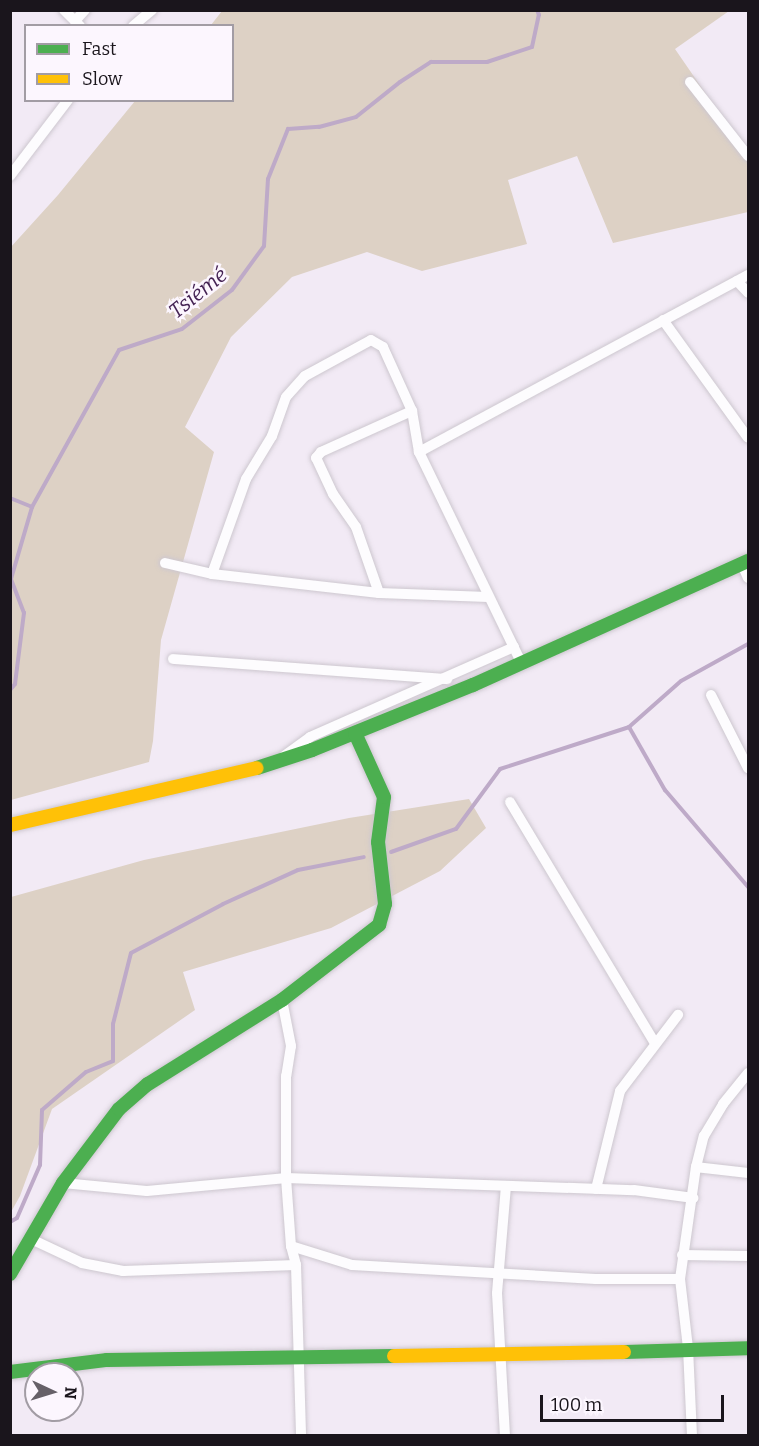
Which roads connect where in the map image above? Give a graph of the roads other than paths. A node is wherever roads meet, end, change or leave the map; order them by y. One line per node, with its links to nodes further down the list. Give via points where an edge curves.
1 (64, 10): 4 (street)
2 (85, 10): 4 (street)
3 (152, 10): 5 (street)
4 (78, 23)
5 (136, 24)
6 (690, 82): 8 (street)
7 (66, 102): 9 (street)
8 (748, 156)
9 (10, 176)
10 (748, 275): 11 (street)
11 (737, 281): 12 (street); 13 (street)
12 (748, 293)
13 (663, 320): 15 (street); 16 (street)
14 (412, 411): 16 (street); 19 (street, via 378,342 363,343 305,376 286,397 272,436 246,478); 21 (street, via 321,452 316,458 333,494 356,526)
15 (748, 438)
16 (419, 452): 22 (street)
17 (165, 563): 19 (street)
18 (745, 563): 20 (street); 25 (street)
19 (212, 574): 21 (street)
20 (748, 578)
21 (378, 592): 22 (street)
22 (488, 597): 23 (street)
23 (514, 647): 25 (street); 26 (street)
24 (173, 659): 26 (street)
25 (521, 662): 28 (street)
26 (447, 679): 29 (street, via 310,737)
27 (711, 694): 30 (street)
28 (355, 733): 29 (street); 33 (street, via 384,797 378,842 385,904 379,925)
29 (273, 764): 32 (street)
30 (748, 768)
31 (510, 802): 35 (street)
32 (10, 825)
33 (282, 1000): 39 (street, via 291,1046 286,1076); 40 (street, via 148,1084 119,1109)
34 (678, 1015): 35 (street)
35 (654, 1043): 42 (street, via 620,1091)
36 (748, 1073): 37 (street, via 723,1104 705,1136)
37 (696, 1167): 38 (street); 43 (street)
38 (748, 1173)
39 (286, 1178): 40 (street, via 147,1191); 41 (street); 45 (street)
40 (63, 1183): 44 (street)
41 (506, 1186): 42 (street); 49 (street)
42 (596, 1189): 43 (street)
43 (693, 1198): 46 (street)
44 (31, 1239): 48 (street, via 82,1263 123,1271); 50 (street)
45 (291, 1246): 48 (street); 49 (street, via 352,1265)
46 (682, 1255): 47 (street); 51 (street)
47 (748, 1256)
48 (296, 1265): 55 (street)
49 (497, 1273): 51 (street); 54 (street)
50 (10, 1274)
51 (680, 1279): 52 (street)
52 (688, 1348): 53 (street); 54 (street); 59 (street)
53 (748, 1348)
54 (500, 1354): 55 (street); 58 (street)
55 (298, 1358): 56 (street, via 107,1360); 57 (street)
56 (10, 1372)
57 (301, 1436)
58 (505, 1436)
59 (692, 1436)

